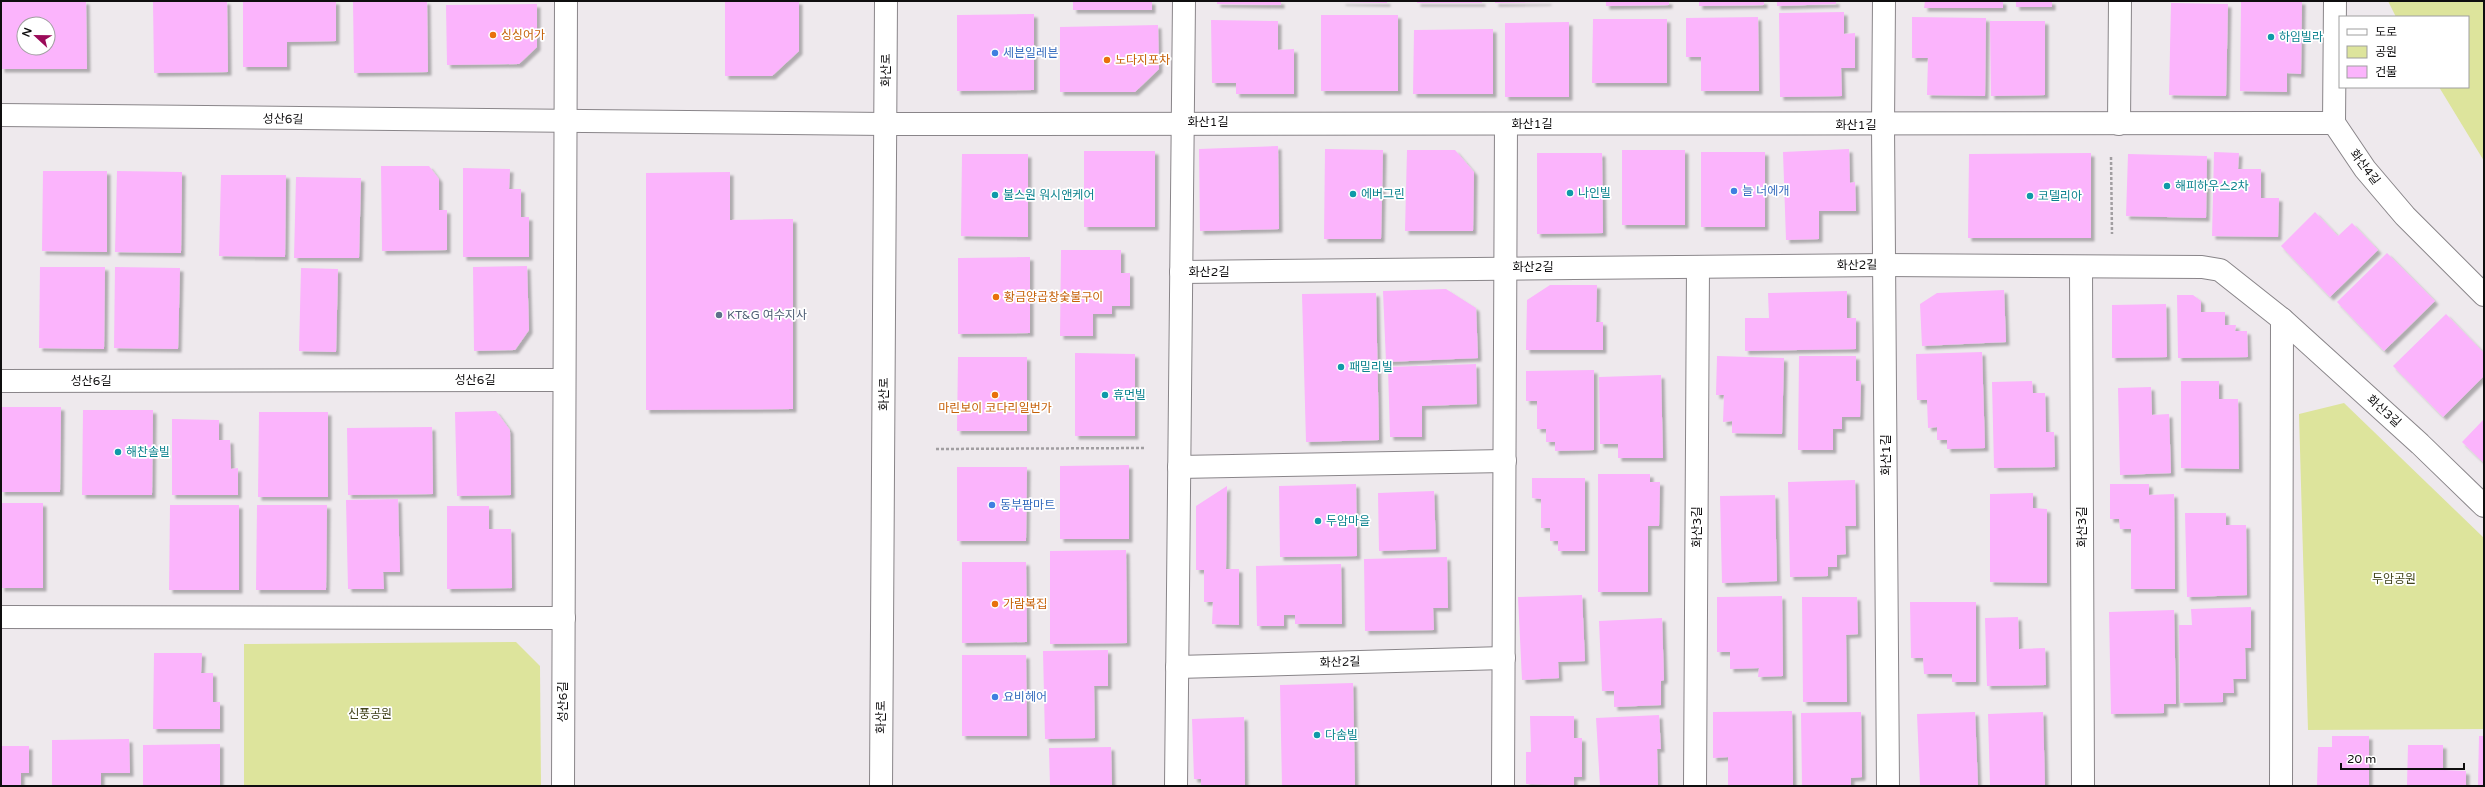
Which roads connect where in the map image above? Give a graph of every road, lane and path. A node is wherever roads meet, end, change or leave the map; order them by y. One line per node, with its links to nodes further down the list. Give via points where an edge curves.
1 (566, 1): 8 (street, 성산6길)
2 (886, 1): 11 (street, 화산로)
3 (1184, 1): 9 (street, 화산2길)
4 (1884, 1): 14 (street, 화산1길)
5 (2120, 1): 13 (street)
6 (2335, 1): 10 (street)
7 (1, 116): 8 (street, 성산6길)
8 (565, 122): 11 (street, 화산1길); 23 (street, 성산6길)
9 (1182, 122): 11 (street, 화산1길); 12 (street, 화산1길); 20 (street, 화산2길)
10 (2334, 123): 13 (street); 21 (street, 화산4길, via 2365,169 2405,216)
11 (886, 124): 34 (street, 화산로)
12 (1506, 124): 14 (street, 화산1길); 19 (street)
13 (2115, 124): 14 (street); 18 (path)
14 (1883, 125): 15 (street, 화산1길)
15 (1885, 265): 16 (street, 화산2길); 17 (street, 화산3길); 38 (street, 화산1길)
16 (1698, 267): 19 (street, 화산2길); 37 (street, 화산3길)
17 (2081, 267): 18 (street, 화산3길); 39 (street, 화산3길)
18 (2112, 267): 22 (street, 화산3길, via 2202,267 2220,270)
19 (1506, 268): 20 (street, 화산2길); 27 (street)
20 (1181, 272): 26 (street, 화산2길)
21 (2484, 295)
22 (2282, 319): 28 (street, 화산3길, via 2420,444); 40 (street)
23 (564, 380): 24 (street, 성산6길); 30 (street, 성산6길)
24 (1, 381)
25 (936, 449): 26 (path)
26 (1179, 457): 27 (street); 32 (street, 화산2길)
27 (1505, 461): 31 (street)
28 (2484, 506)
29 (1, 617): 30 (street)
30 (564, 618): 33 (street, 성산6길)
31 (1504, 658): 32 (street, 화산2길); 36 (street)
32 (1177, 667): 35 (street, 화산2길)
33 (563, 786)
34 (881, 786)
35 (1176, 786)
36 (1503, 786)
37 (1695, 786)
38 (1888, 786)
39 (2083, 786)
40 (2281, 786)

